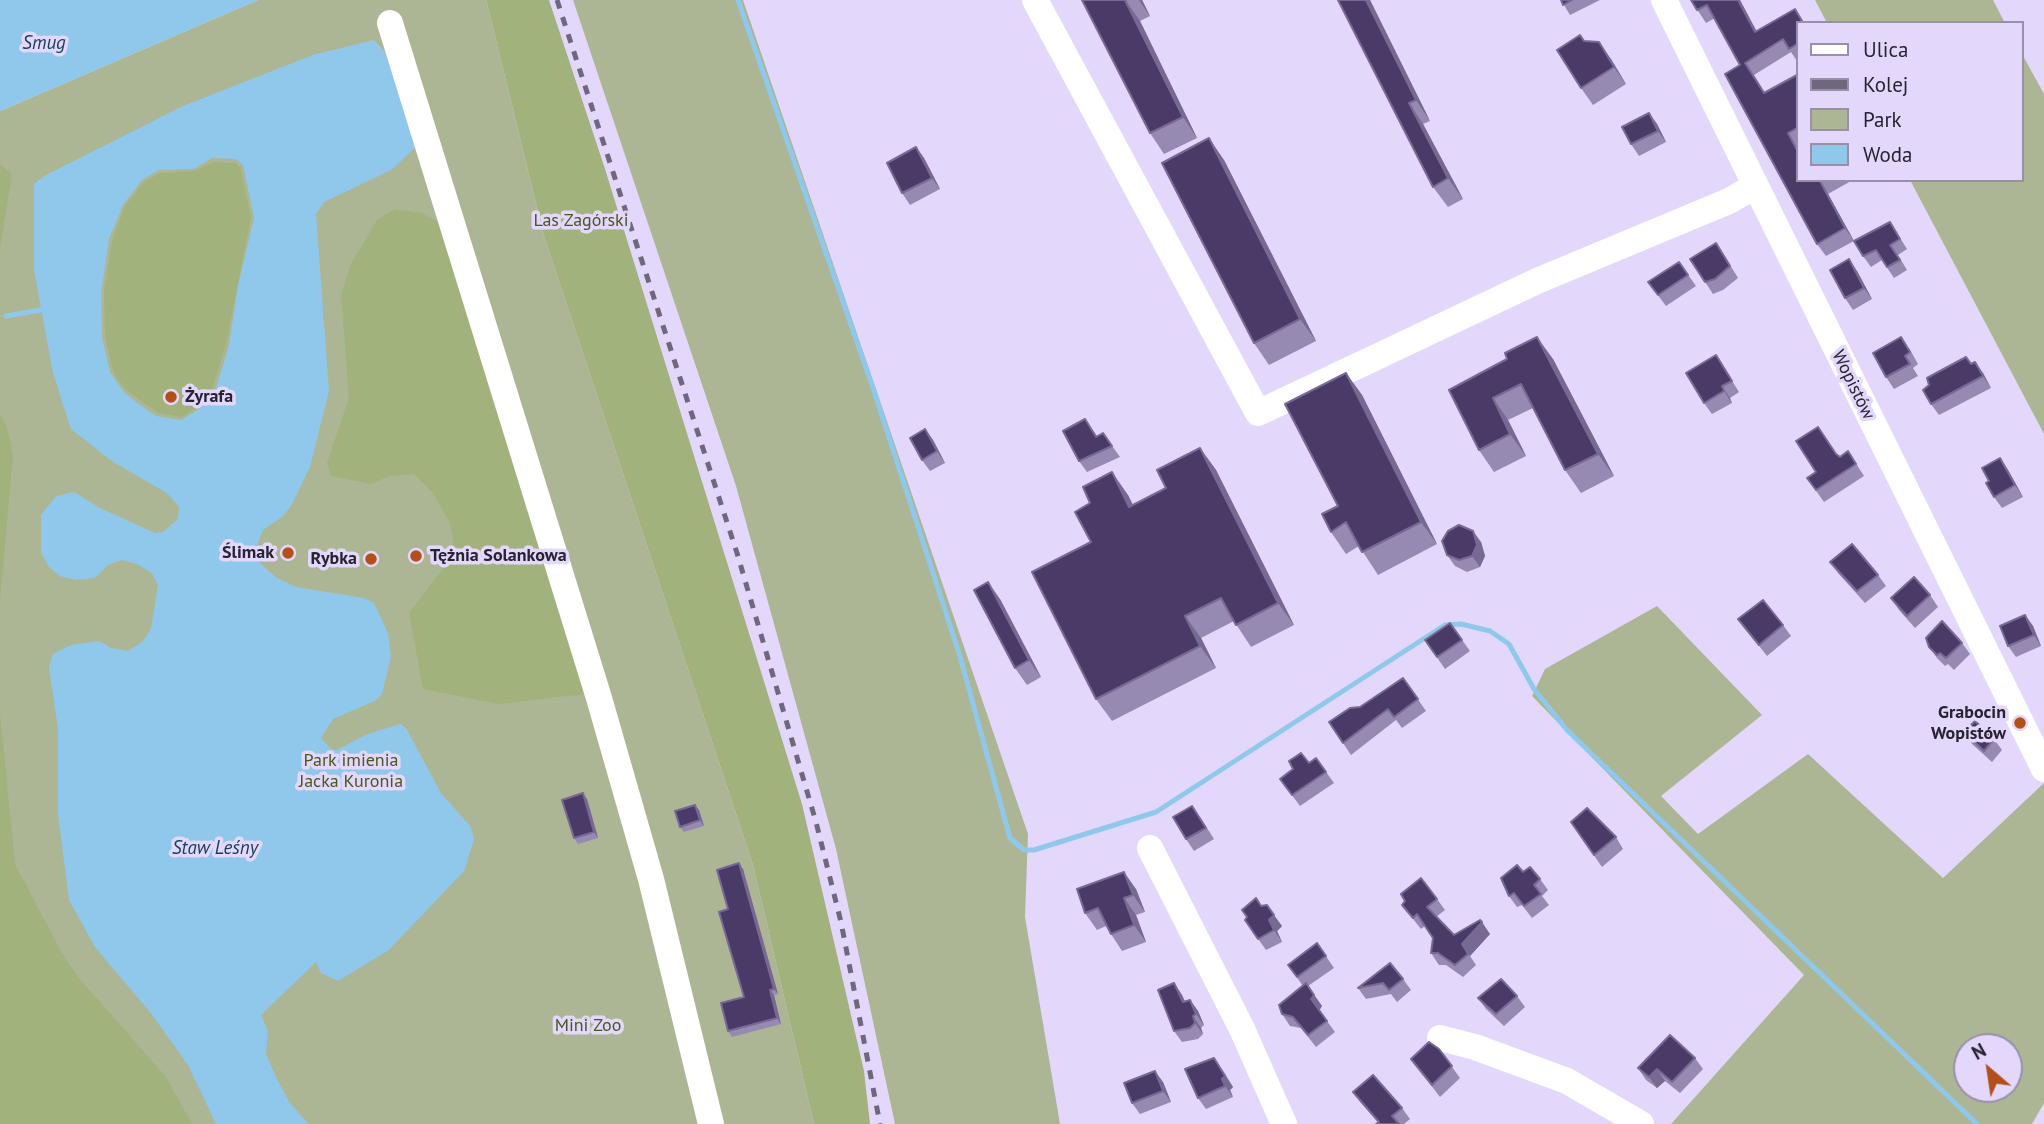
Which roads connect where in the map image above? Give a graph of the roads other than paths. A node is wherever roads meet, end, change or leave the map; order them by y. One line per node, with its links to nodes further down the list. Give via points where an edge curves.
1 (1035, 0): 4 (street, via 1258,413 1537,281)
2 (1664, 0): 4 (street, Wopistów)
3 (390, 23): 8 (street, via 603,711 651,879)
4 (1755, 186): 5 (street, Wopistów)
5 (2044, 769)
6 (1150, 848): 9 (street)
7 (1440, 1038): 10 (street, via 1567,1081)
8 (711, 1124)
9 (1284, 1124)
10 (1641, 1124)

